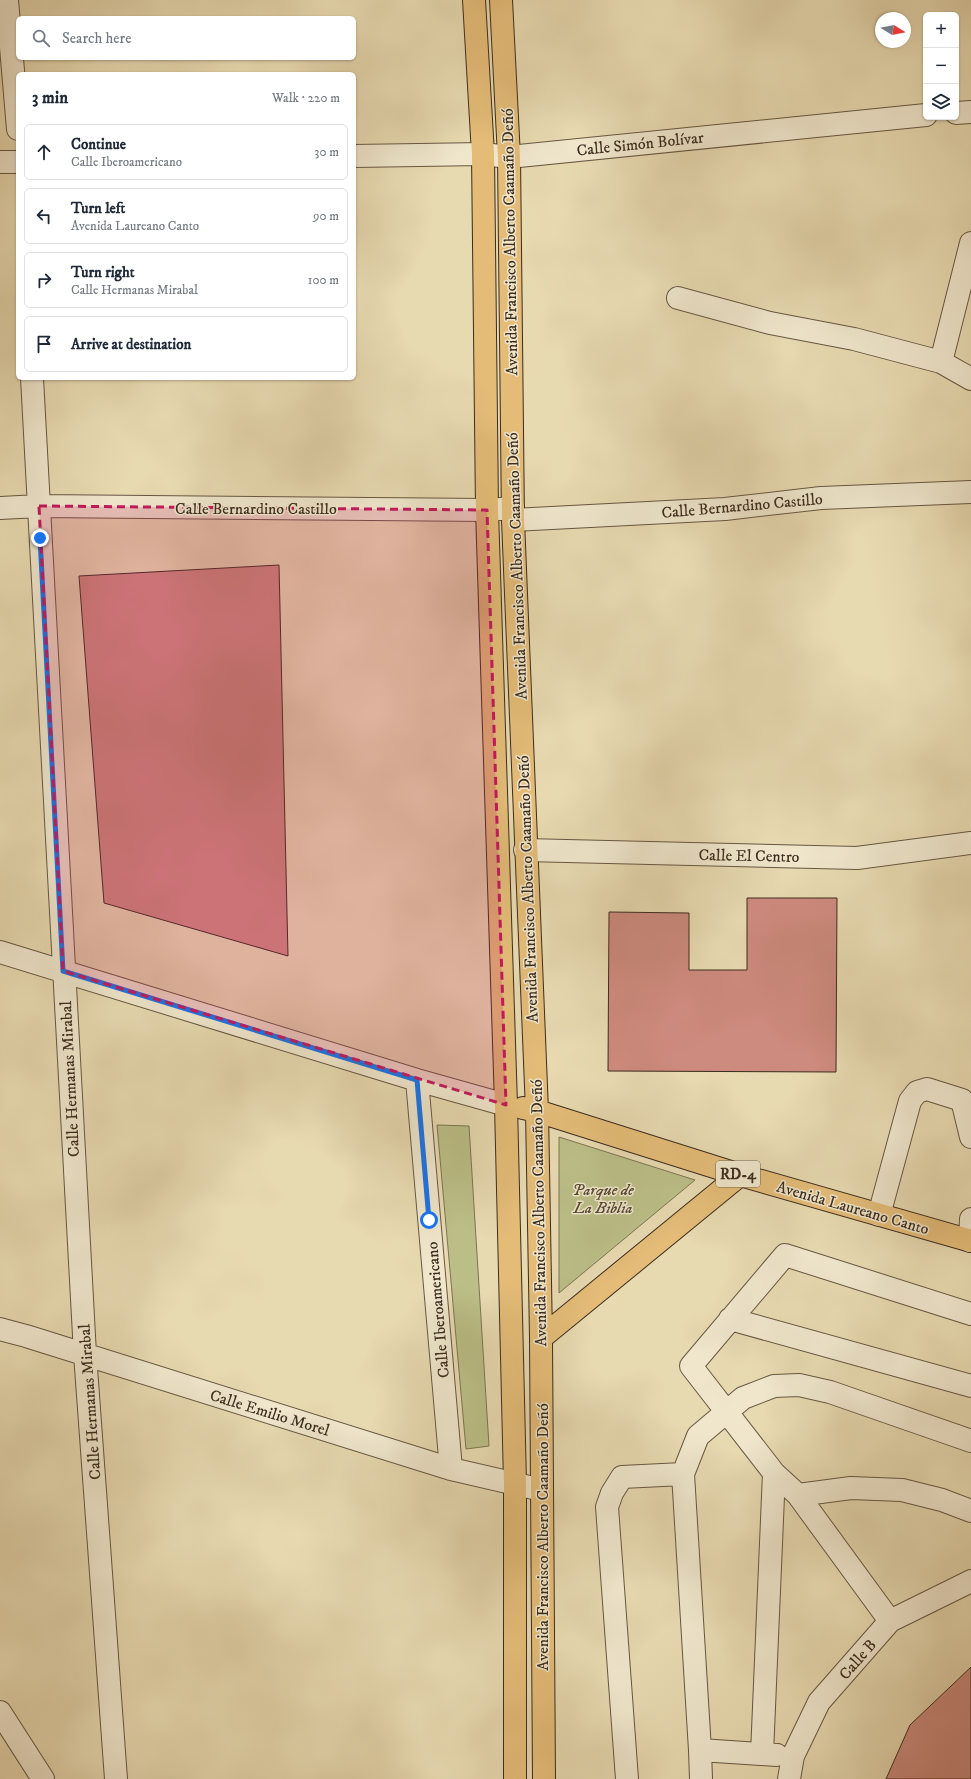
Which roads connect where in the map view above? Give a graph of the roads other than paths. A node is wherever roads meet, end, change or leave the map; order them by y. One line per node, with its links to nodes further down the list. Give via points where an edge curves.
1 (8, 0): 4 (street)
2 (474, 0): 8 (main road, Avenida Francisco Alberto Caamaño Deñó)
3 (501, 0): 10 (main road, Avenida Francisco Alberto Caamaño Deñó)
4 (16, 103)
5 (959, 112): 6 (street)
6 (971, 112)
7 (923, 114): 10 (street, Calle Simón Bolívar)
8 (483, 154): 9 (street, Calle Simón Bolívar); 10 (street, Calle Simón Bolívar); 21 (main road, Avenida Francisco Alberto Caamaño Deñó)
9 (356, 156)
10 (509, 157): 22 (main road, Avenida Francisco Alberto Caamaño Deñó)
11 (0, 162): 12 (street)
12 (16, 162)
13 (971, 243): 15 (street)
14 (678, 298): 15 (street, via 770,323 854,339)
15 (941, 362): 16 (street)
16 (971, 379)
17 (32, 380): 19 (street, Calle Hermanas Mirabal)
18 (971, 492): 22 (street, Calle Bernardino Castillo, via 821,498 725,509)
19 (39, 506): 20 (street, Calle Bernardino Castillo); 21 (street, Calle Bernardino Castillo); 26 (street, Calle Hermanas Mirabal)
20 (0, 508)
21 (486, 510): 22 (street, Calle Bernardino Castillo); 28 (main road, Avenida Francisco Alberto Caamaño Deñó)
22 (513, 514): 24 (main road, Avenida Francisco Alberto Caamaño Deñó)
23 (971, 843): 24 (street, Calle El Centro, via 857,858)
24 (525, 850): 29 (main road, Avenida Francisco Alberto Caamaño Deñó)
25 (0, 952): 26 (street, Avenida Laureano Canto)
26 (63, 971): 27 (street, Avenida Laureano Canto); 39 (street, Calle Hermanas Mirabal)
27 (417, 1080): 28 (street, Avenida Laureano Canto); 43 (street, Calle Iberoamericano)
28 (506, 1105): 29 (main road, Avenida Laureano Canto / RD-4); 46 (main road, Avenida Francisco Alberto Caamaño Deñó)
29 (537, 1111): 31 (main road, Avenida Laureano Canto / RD-4); 38 (main road, Avenida Francisco Alberto Caamaño Deñó)
30 (971, 1137): 32 (street, via 962,1100 927,1089 917,1092 910,1101)
31 (740, 1175): 32 (main road, Avenida Laureano Canto / RD-4); 38 (main road)
32 (879, 1215): 34 (main road, Avenida Laureano Canto / RD-4)
33 (971, 1219): 34 (street)
34 (971, 1241)
35 (971, 1314): 36 (street, via 785,1255)
36 (730, 1319): 40 (street); 41 (street, via 691,1366)
37 (0, 1330): 39 (street, Calle Emilio Morel)
38 (541, 1338): 47 (main road, Avenida Francisco Alberto Caamaño Deñó)
39 (85, 1354): 43 (street, Calle Emilio Morel); 57 (street, Calle Hermanas Mirabal)
40 (971, 1386)
41 (726, 1412): 42 (street, via 743,1398 774,1386 799,1386 830,1392); 44 (street); 45 (street, via 698,1436)
42 (971, 1441)
43 (451, 1469): 46 (street, Calle Emilio Morel)
44 (774, 1473): 48 (street); 54 (street)
45 (683, 1474): 53 (street); 60 (street, via 622,1477 607,1507)
46 (515, 1483): 47 (street, Calle Emilio Morel); 58 (main road, Avenida Francisco Alberto Caamaño Deñó)
47 (542, 1490): 59 (main road, Avenida Francisco Alberto Caamaño Deñó)
48 (798, 1495): 49 (street, via 851,1488 902,1490 942,1500); 51 (street)
49 (971, 1511)
50 (971, 1581): 51 (street, Calle B)
51 (890, 1621): 55 (street, Calle B, via 819,1702)
52 (0, 1712): 56 (street)
53 (700, 1750): 54 (street); 61 (street)
54 (762, 1754): 55 (street)
55 (793, 1756): 62 (street, Calle B)
56 (43, 1779)
57 (116, 1779)
58 (515, 1779)
59 (544, 1779)
60 (627, 1779)
61 (701, 1779)
62 (789, 1779)

